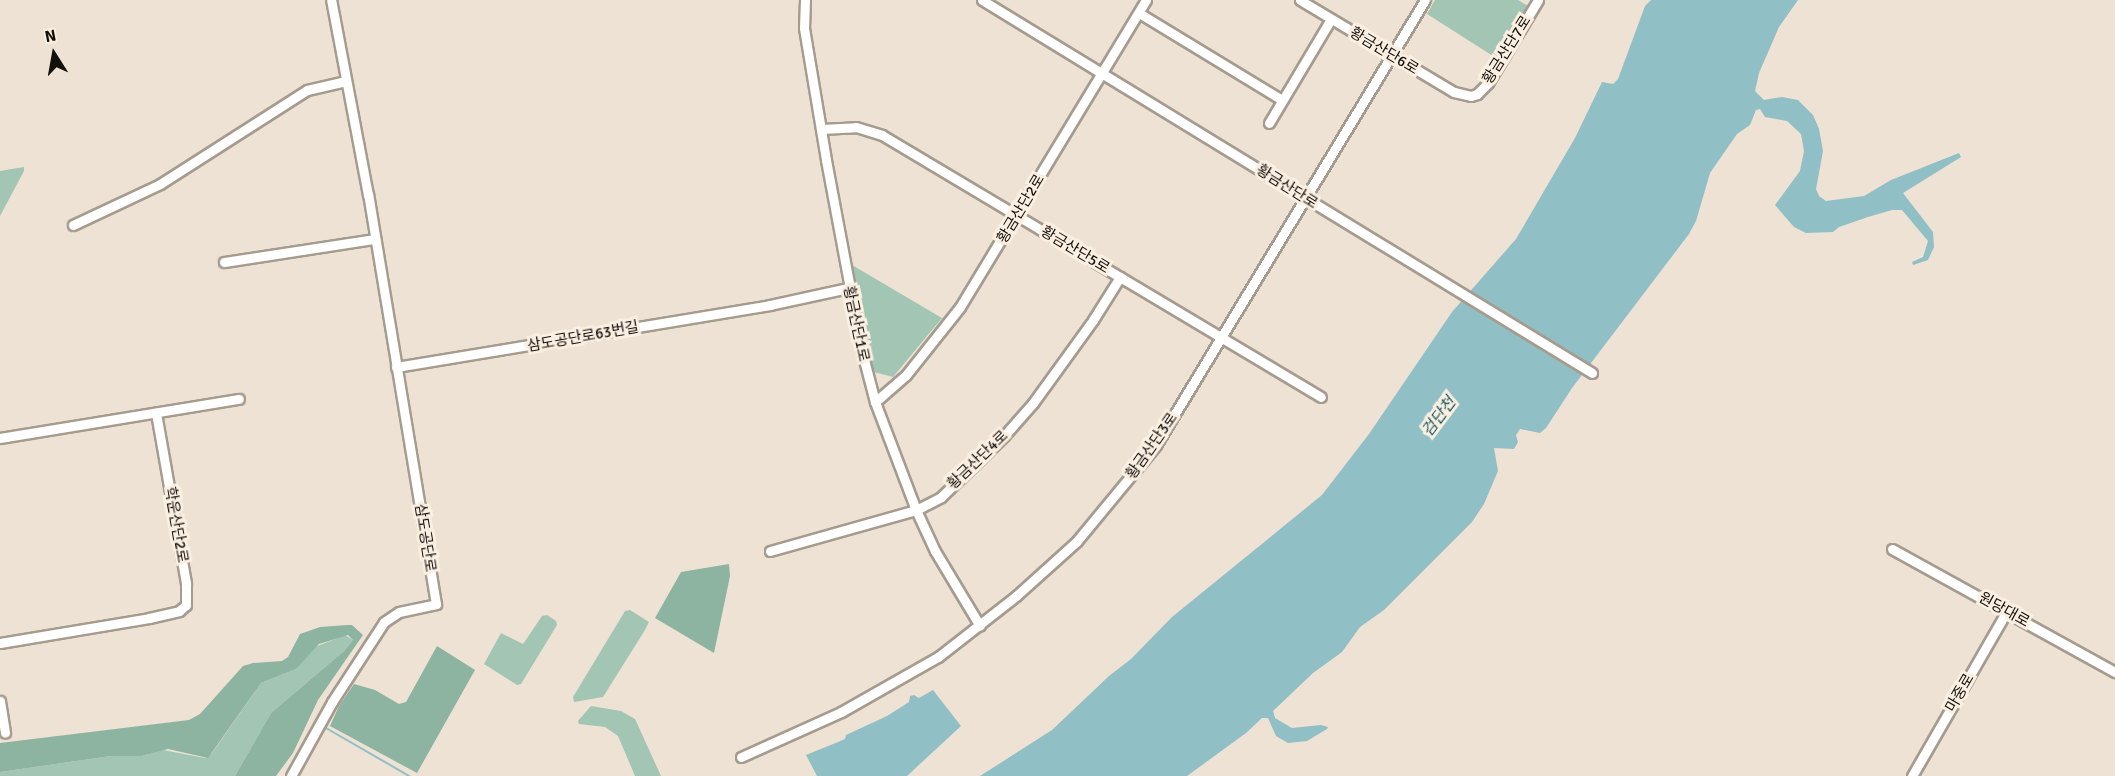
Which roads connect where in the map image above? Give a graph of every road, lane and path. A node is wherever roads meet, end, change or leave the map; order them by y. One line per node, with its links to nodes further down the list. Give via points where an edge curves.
1 (331, 0): 12 (street, 삼도공단로)
2 (805, 0): 16 (street, 황금산단1로, via 804,28)
3 (982, 0): 11 (street, 황금산단로)
4 (1146, 0): 8 (street, 황금산단2로)
5 (1300, 0): 9 (street, 황금산단6로)
6 (1425, 0): 10 (street, 황금산단3로)
7 (1538, 0): 13 (street, 황금산단7로, via 1488,83)
8 (1139, 13): 11 (street, 황금산단2로); 14 (street)
9 (1331, 19): 10 (street, 황금산단6로); 14 (street)
10 (1392, 56): 13 (street, 황금산단6로, via 1454,92); 17 (street, 황금산단3로)
11 (1103, 73): 17 (street, 황금산단로); 18 (street, 황금산단2로)
12 (346, 81): 19 (street, via 307,90 160,184); 20 (street, 삼도공단로)
13 (1471, 96)
14 (1282, 100): 15 (street)
15 (1269, 123)
16 (821, 129): 18 (street, 황금산단5로, via 856,128 882,135); 23 (street, 황금산단1로)
17 (1306, 199): 24 (street, 황금산단3로); 26 (street, 황금산단로)
18 (1017, 214): 22 (street, 황금산단5로); 29 (street, 황금산단2로, via 945,327 906,375)
19 (73, 225)
20 (375, 240): 21 (street); 25 (street, 삼도공단로)
21 (224, 262)
22 (1120, 277): 24 (street, 황금산단5로); 32 (street, 황금산단4로, via 1070,353 1018,421 941,497)
23 (848, 288): 25 (street, 삼도공단로63번길, via 770,305); 29 (street, 황금산단1로)
24 (1222, 338): 27 (street, 황금산단5로); 36 (street, 황금산단3로, via 1156,445 1108,505 1069,549)
25 (396, 367): 42 (street, 삼도공단로, via 436,604 399,612 384,622 332,702)
26 (1592, 373)
27 (1321, 397)
28 (239, 399): 30 (street)
29 (875, 402): 32 (street, 황금산단1로)
30 (156, 413): 31 (street); 37 (street, 학운산단2로, via 186,583 186,605 179,611 157,616)
31 (0, 438)
32 (916, 510): 34 (street, 황금산단4로); 36 (street, 황금산단1로)
33 (1892, 549): 35 (street, 원당대로)
34 (770, 551)
35 (2007, 610): 38 (street, 원당대로); 43 (street, 마중로)
36 (980, 626): 41 (street, 황금산단3로, via 938,657 871,696)
37 (0, 643)
38 (2115, 672)
39 (0, 701): 40 (street)
40 (5, 733)
41 (741, 757)
42 (291, 776)
43 (1912, 776)

